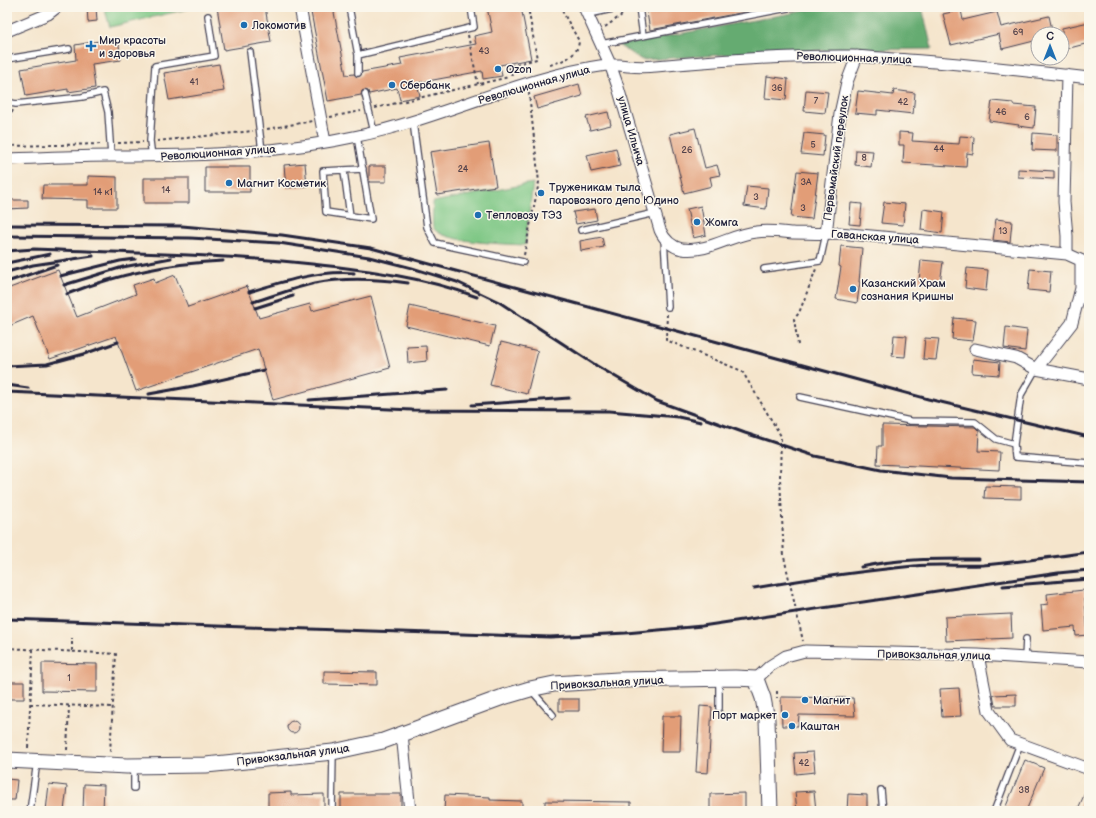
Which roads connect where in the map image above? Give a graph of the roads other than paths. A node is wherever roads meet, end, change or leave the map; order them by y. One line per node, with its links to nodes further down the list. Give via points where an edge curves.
1 (57, 7): 10 (street, via 48,14)
2 (300, 7): 27 (street)
3 (349, 7): 15 (lane)
4 (471, 7): 15 (lane, via 474,27)
5 (622, 7): 8 (lane)
6 (639, 7): 11 (lane)
7 (793, 7): 11 (lane)
8 (589, 11): 12 (street, улица Ильича)
9 (208, 16): 30 (lane, via 214,56 155,66 150,142)
10 (7, 31)
11 (643, 36): 12 (lane)
12 (601, 44): 18 (street, улица Ильича)
13 (69, 49): 17 (lane)
14 (250, 52): 28 (lane)
15 (358, 55): 19 (lane)
16 (857, 56): 18 (street, Революционная улица, via 737,59 650,66); 20 (street, Революционная улица); 37 (street, Первомайский переулок, via 847,82 840,114)
17 (7, 59)
18 (610, 64): 24 (street, Революционная улица, via 528,84); 34 (street, улица Ильича)
19 (358, 73)
20 (1067, 75): 21 (street, Революционная улица); 39 (street, via 1064,202)
21 (1089, 78)
22 (365, 94): 25 (lane)
23 (7, 100): 29 (lane, via 11,104 16,104 82,97 103,92 108,112)
24 (413, 122): 25 (street, Революционная улица); 40 (lane, via 427,227 435,243)
25 (374, 132): 26 (street, Революционная улица)
26 (357, 136): 27 (street, Революционная улица); 32 (lane)
27 (325, 142): 28 (street, Революционная улица)
28 (262, 152): 30 (street, Революционная улица)
29 (110, 156): 30 (street, Революционная улица); 31 (street, Революционная улица)
30 (152, 157)
31 (7, 159)
32 (363, 168): 33 (lane); 35 (lane, via 371,218)
33 (344, 171): 35 (lane); 35 (lane, via 322,171 326,212)
34 (655, 213): 36 (lane); 38 (street, улица Ильича)
35 (350, 216)
36 (581, 230)
37 (826, 234): 38 (street, Гаванская улица, via 757,231 692,249 676,247); 39 (street, Гаванская улица, via 839,233); 42 (lane, Первомайский переулок, via 820,261)
38 (664, 238): 43 (lane, улица Ильича)
39 (1067, 254): 41 (street, Гаванская улица)
40 (523, 262)
41 (1085, 263): 45 (street, via 1072,323)
42 (764, 269)
43 (668, 307)
44 (975, 349): 45 (street, via 1016,358)
45 (1036, 369): 46 (street); 48 (lane, via 1021,395)
46 (1089, 379)
47 (800, 397): 48 (lane, via 910,420 975,422 996,439)
48 (1014, 444): 49 (lane, via 1015,457)
49 (1089, 463)
50 (1026, 639): 52 (lane)
51 (978, 656): 52 (street, Привокзальная улица); 55 (street, Привокзальная улица, via 805,651 786,656); 60 (street, via 989,711 1010,740)
52 (1025, 658): 53 (street, Привокзальная улица)
53 (1089, 662)
54 (719, 678): 55 (main road, Привокзальная улица); 56 (main road, Привокзальная улица, via 587,682 554,684); 57 (lane)
55 (756, 679): 72 (main road, via 767,720)
56 (530, 689): 58 (lane); 59 (main road, Привокзальная улица)
57 (719, 708)
58 (553, 715)
59 (402, 734): 61 (main road, Привокзальная улица); 71 (street)
60 (1020, 744): 65 (street); 68 (lane)
61 (333, 752): 64 (main road, Привокзальная улица, via 206,765); 70 (lane)
62 (7, 760): 63 (main road, Привокзальная улица)
63 (32, 761): 64 (main road, Привокзальная улица); 69 (lane)
64 (134, 766): 66 (lane)
65 (1089, 769)
66 (134, 788)
67 (881, 790): 73 (lane)
68 (995, 808)
69 (30, 811)
70 (332, 811)
71 (410, 811)
72 (770, 811)
73 (883, 811)

